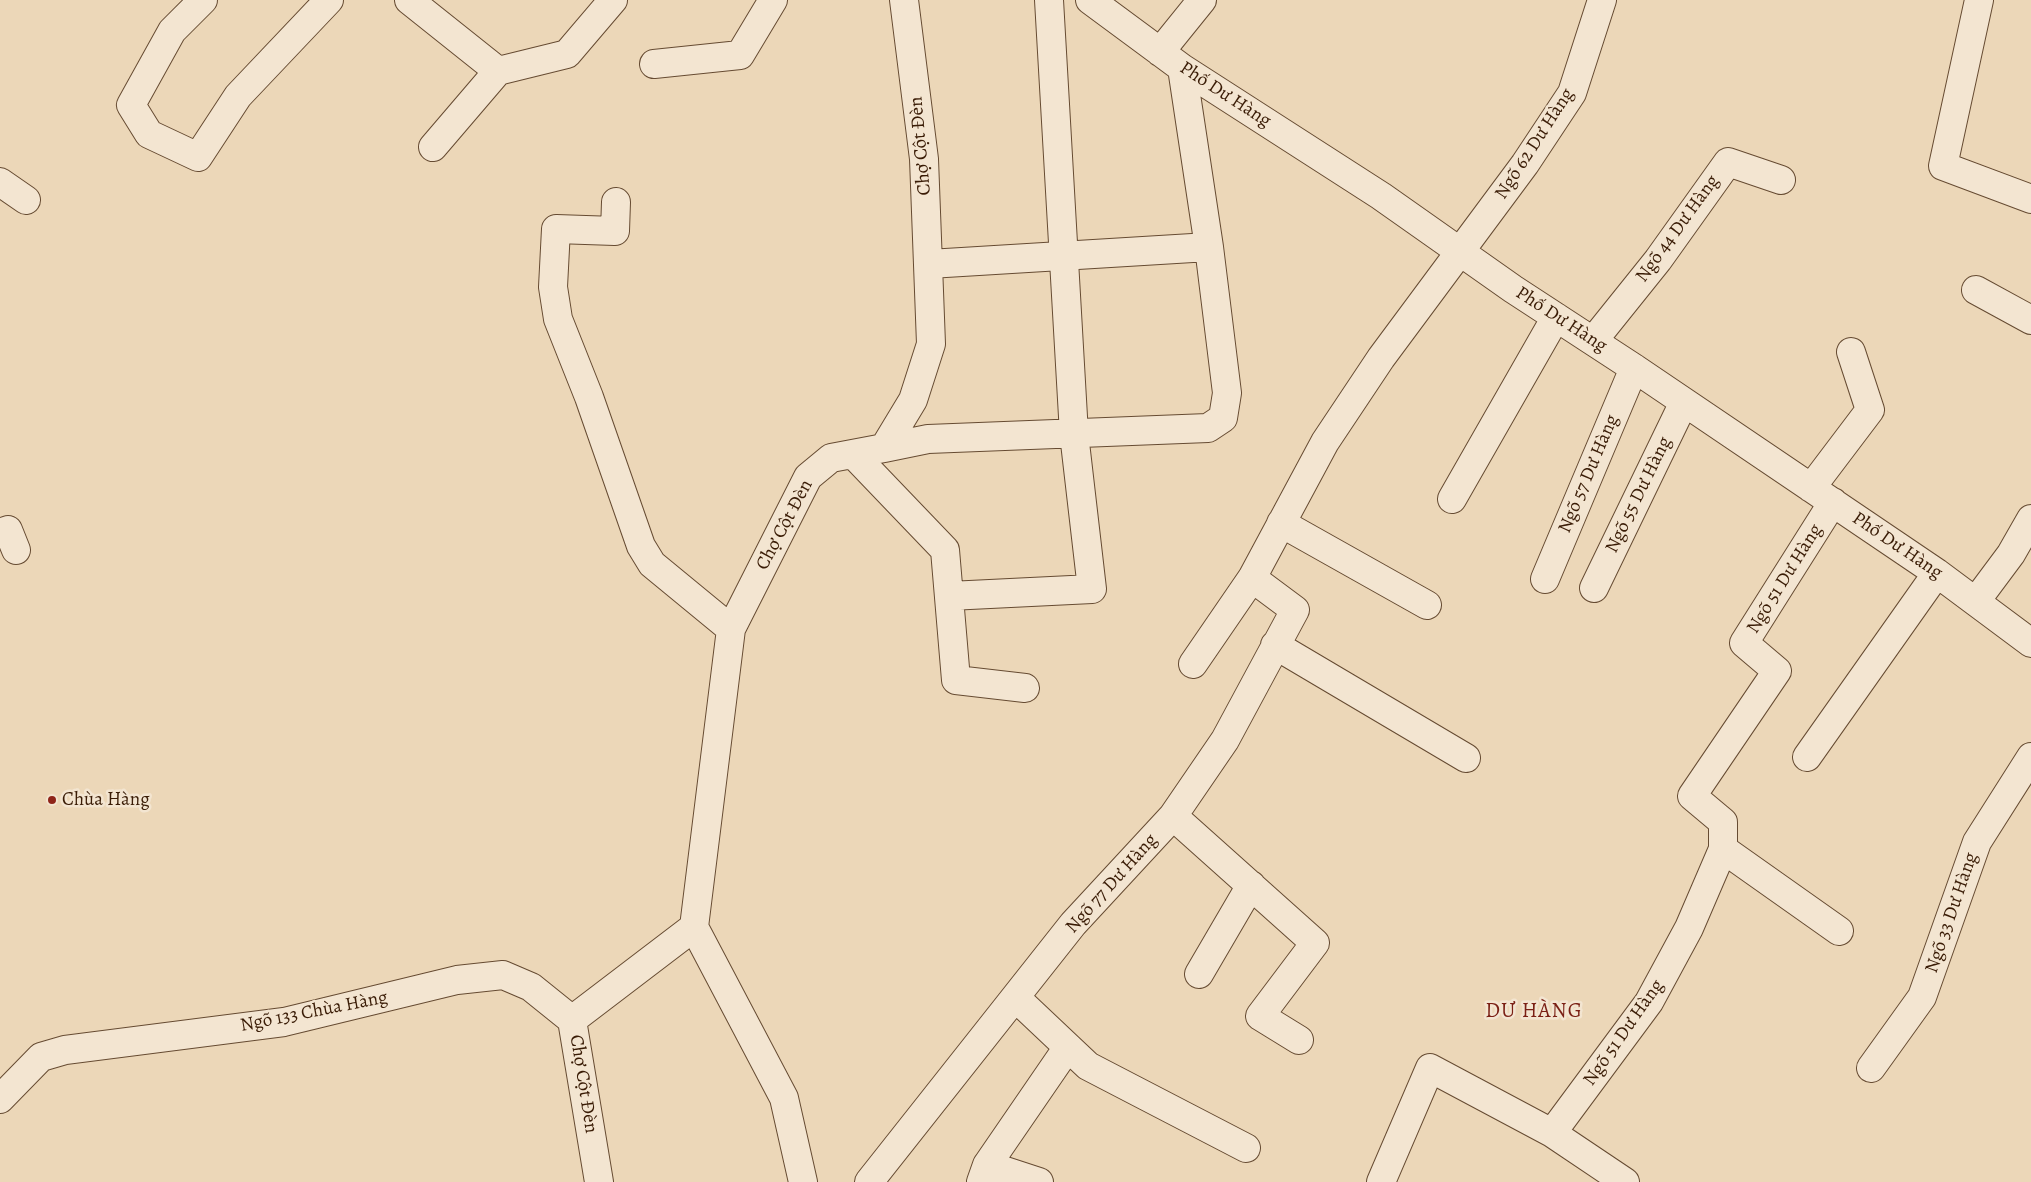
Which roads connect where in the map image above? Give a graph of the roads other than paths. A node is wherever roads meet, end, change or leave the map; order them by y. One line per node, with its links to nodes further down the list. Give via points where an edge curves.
1 (203, 0): 2 (street, via 172,31 131,105 149,134 198,158 238,96)
2 (329, 0)
3 (409, 0): 15 (street)
4 (613, 0): 15 (street, via 567,54)
5 (773, 0): 13 (street, via 740,55)
6 (904, 0): 25 (street, Chợ Cột Đèn, via 924,159)
7 (1049, 0): 24 (street)
8 (1090, 0): 12 (street, Phố Dư Hàng)
9 (1202, 0): 12 (street)
10 (1602, 0): 23 (street, Ngõ 62 Dư Hàng, via 1572,93)
11 (1979, 0): 19 (street, via 1943,166)
12 (1160, 52): 14 (street, Phố Dư Hàng)
13 (654, 64)
14 (1182, 68): 22 (street); 23 (street, Phố Dư Hàng, via 1381,196)
15 (498, 71): 16 (street)
16 (433, 147)
17 (1781, 180): 29 (street, Ngõ 44 Dư Hàng, via 1728,162 1658,260)
18 (0, 182): 20 (street)
19 (2031, 199)
20 (26, 200)
21 (616, 202): 47 (street, via 615,231 556,229 553,287 558,319 641,546 652,564)
22 (1209, 247): 24 (street); 33 (street, via 1227,393 1223,418 1208,428)
23 (1461, 252): 27 (street, Phố Dư Hàng); 39 (street, Ngõ 62 Dư Hàng, via 1381,358 1330,434)
24 (1064, 255): 25 (street); 33 (street)
25 (928, 264): 34 (street, Chợ Cột Đèn, via 932,344 913,400)
26 (1976, 290): 28 (street)
27 (1556, 317): 29 (street, Phố Dư Hàng); 37 (street)
28 (2031, 320)
29 (1593, 341): 31 (street, Phố Dư Hàng)
30 (1851, 352): 36 (street, via 1870,410)
31 (1634, 368): 32 (street, Phố Dư Hàng); 42 (street, Ngõ 57 Dư Hàng)
32 (1684, 402): 36 (street, Phố Dư Hàng); 43 (street, Ngõ 55 Dư Hàng)
33 (1074, 434): 34 (street, via 928,439); 44 (street, via 1092,589)
34 (884, 448): 35 (street, Chợ Cột Đèn)
35 (853, 454): 44 (street, via 945,550); 47 (street, Chợ Cột Đèn, via 831,458 808,477)
36 (1822, 495): 40 (street, Phố Dư Hàng); 56 (street, Ngõ 51 Dư Hàng, via 1744,643 1777,671 1692,796 1723,822)
37 (1452, 499)
38 (2031, 519): 45 (street, via 2011,554)
39 (1281, 523): 41 (street, Ngõ 62 Dư Hàng); 46 (street)
40 (1937, 573): 45 (street, Phố Dư Hàng); 52 (street)
41 (1252, 578): 49 (street, Ngõ 77 Dư Hàng, via 1294,610); 50 (street, Ngõ 62 Dư Hàng)
42 (1545, 579)
43 (1594, 588)
44 (949, 596): 51 (street, via 956,680)
45 (1976, 601): 48 (street, Phố Dư Hàng)
46 (1428, 605)
47 (731, 629): 58 (street, Chợ Cột Đèn)
48 (2031, 643)
49 (1275, 645): 54 (street); 55 (street, Ngõ 77 Dư Hàng, via 1225,740)
50 (1193, 664)
51 (1024, 688)
52 (1807, 757)
53 (2031, 757): 65 (street, Ngõ 33 Dư Hàng, via 1977,842 1922,997)
54 (1466, 758)
55 (1173, 816): 57 (street); 61 (street, Ngõ 77 Dư Hàng, via 1073,924)
56 (1724, 849): 59 (street); 67 (street, Ngõ 51 Dư Hàng, via 1689,928 1650,1002)
57 (1251, 885): 60 (street); 63 (street, via 1315,943 1260,1016)
58 (694, 927): 62 (street, Chợ Cột Đèn); 71 (street, via 784,1098)
59 (1838, 931)
60 (1198, 974)
61 (1016, 998): 64 (street); 72 (street, Ngõ 77 Dư Hàng)
62 (572, 1020): 66 (street, Ngõ 133 Chùa Hàng, via 531,987 503,975 457,980 284,1022 65,1050 41,1057); 70 (street, Chợ Cột Đèn)
63 (1298, 1040)
64 (1068, 1047): 68 (street, via 1088,1066); 69 (street)
65 (1871, 1068)
66 (0, 1099)
67 (1552, 1134): 74 (street, via 1430,1068); 75 (street)
68 (1246, 1148)
69 (984, 1173): 73 (street)
70 (600, 1182)
71 (803, 1182)
72 (869, 1182)
73 (1040, 1182)
74 (1381, 1182)
75 (1625, 1182)

